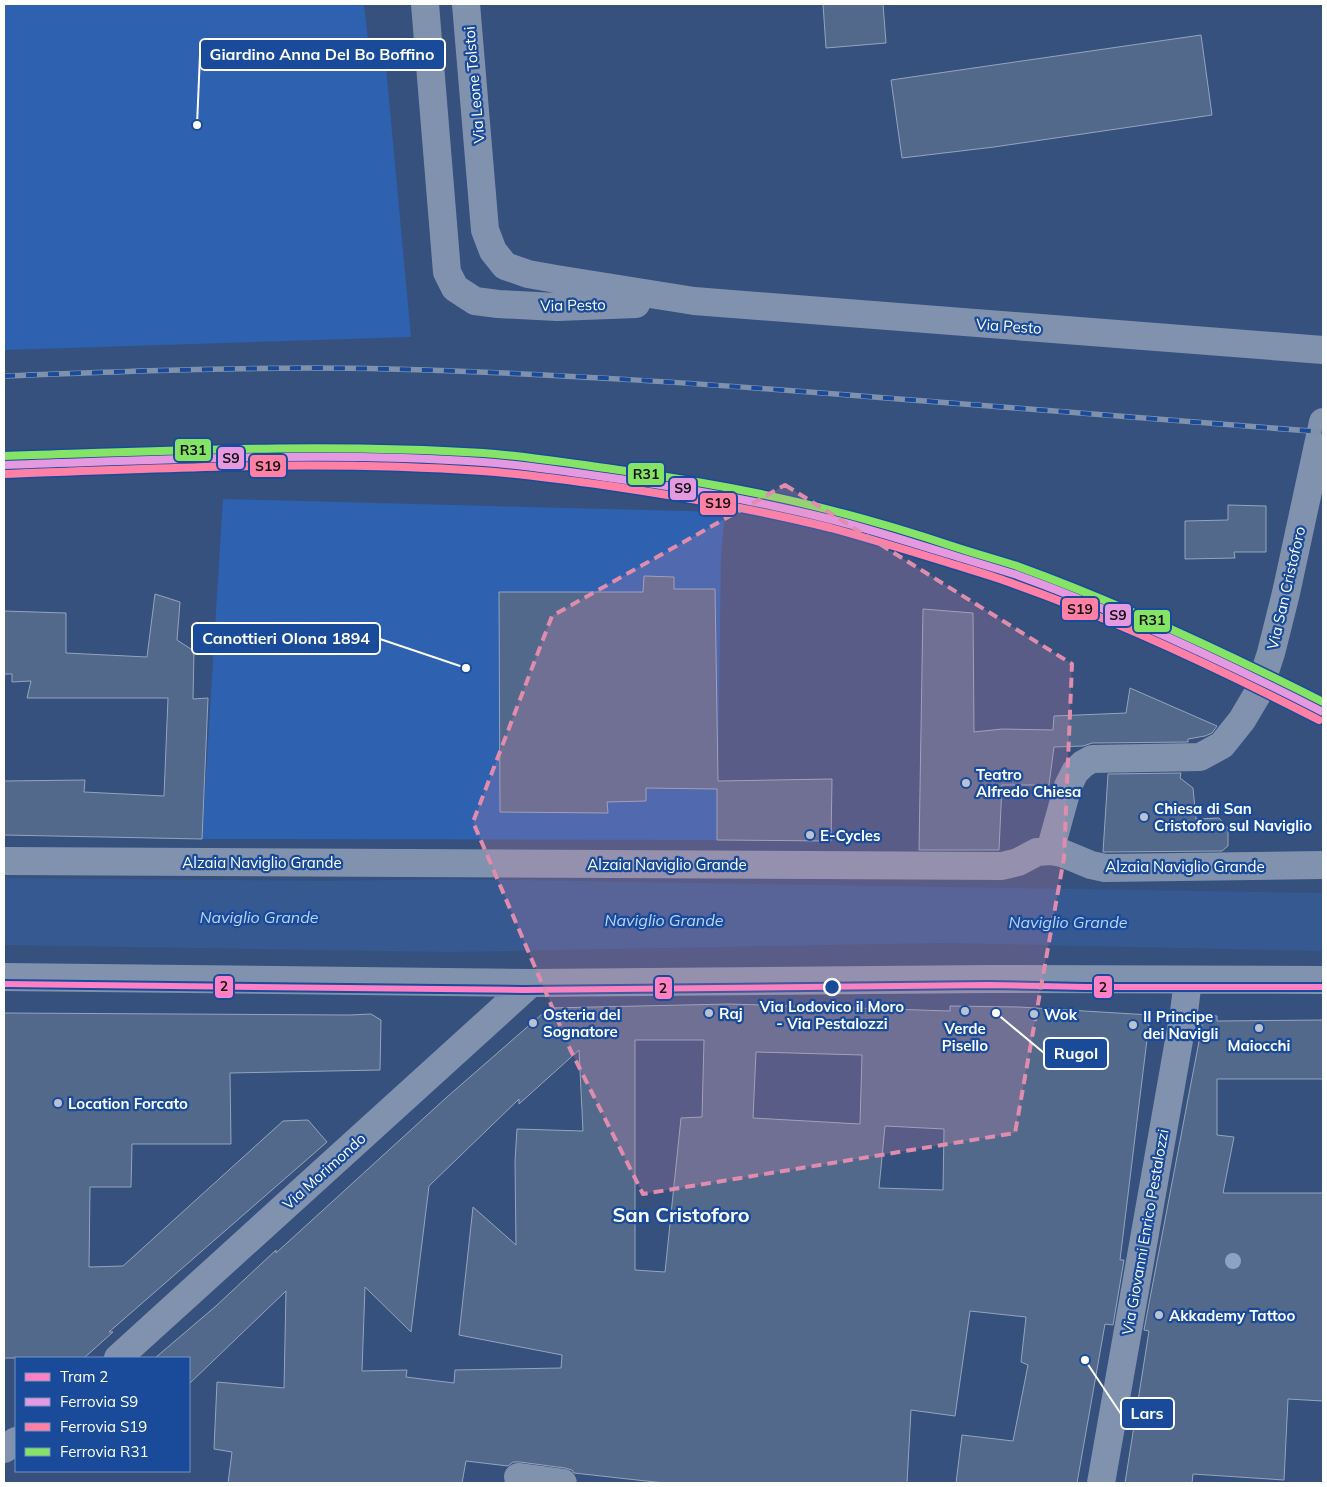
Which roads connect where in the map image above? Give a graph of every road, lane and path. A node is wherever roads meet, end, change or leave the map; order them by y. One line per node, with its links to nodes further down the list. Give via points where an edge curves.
1 (425, 4): 4 (street)
2 (466, 4): 3 (street, Via Leone Tolstoi)
3 (481, 167): 4 (street, via 470,175 460,176 449,175); 5 (street, Via Leone Tolstoi, via 485,230 493,251)
4 (438, 168): 6 (street, Via Pesto, via 447,272 455,288 476,301 557,307)
5 (505, 266): 6 (street, Via Pesto, via 528,274)
6 (694, 301): 7 (street, Via Pesto)
7 (1323, 350)
8 (1323, 422): 9 (street, Via San Cristoforo, via 1271,653 1258,692 1242,720 1222,745 1200,757 1092,759 1083,764 1068,786)
9 (1050, 851): 10 (street, Alzaia Naviglio Grande, via 1037,852 1002,866); 11 (street, Alzaia Naviglio Grande, via 1105,868)
10 (4, 860)
11 (1323, 865)
12 (4, 977): 15 (street)
13 (1188, 980): 14 (street); 15 (street); 21 (street, Via Giovanni Enrico Pestalozzi)
14 (1323, 980)
15 (531, 983): 16 (street, Via Morimondo)
16 (119, 1357)
17 (15, 1442): 18 (street)
18 (4, 1449)
19 (518, 1477): 20 (street)
20 (563, 1483)
21 (1101, 1483)

